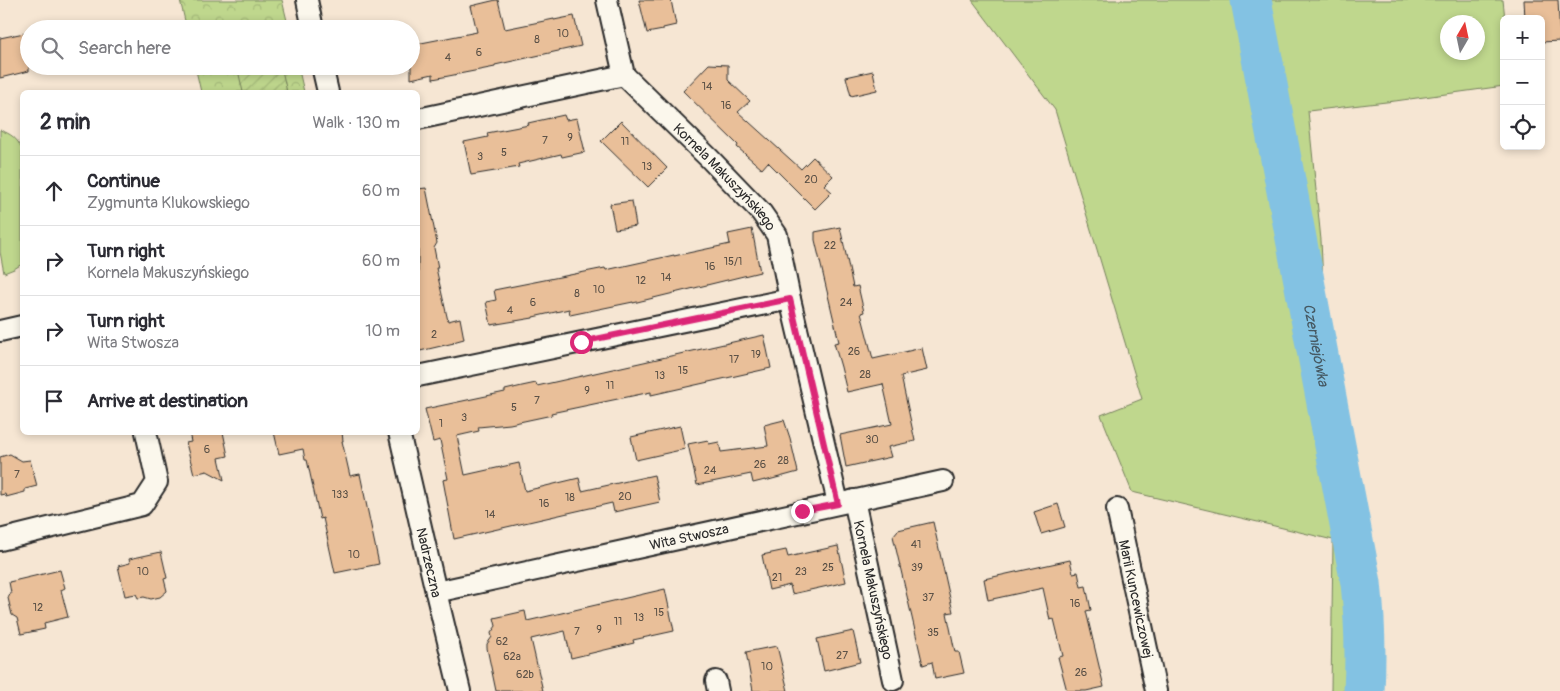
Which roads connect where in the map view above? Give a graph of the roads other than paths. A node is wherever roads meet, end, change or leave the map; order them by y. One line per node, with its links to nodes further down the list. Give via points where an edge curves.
1 (307, 0): 3 (street)
2 (607, 0): 5 (street)
3 (311, 20)
4 (324, 75): 6 (street)
5 (624, 76): 7 (street); 8 (street, Kornela Makuszyńskiego, via 761,212 777,236)
6 (328, 90)
7 (420, 119)
8 (790, 299): 11 (street); 15 (street, Kornela Makuszyńskiego)
9 (20, 326): 10 (street)
10 (0, 331)
11 (420, 376)
12 (147, 435): 17 (street, via 157,482 142,505)
13 (400, 435): 18 (street, Nadrzeczna)
14 (943, 481): 15 (street, Wita Stwosza)
15 (846, 502): 18 (street, Wita Stwosza); 19 (street, Kornela Makuszyńskiego)
16 (1117, 508): 21 (street, Marii Kuncewiczowej)
17 (0, 540)
18 (436, 592): 20 (street, Nadrzeczna)
19 (893, 680)
20 (460, 691)
21 (1156, 691)

